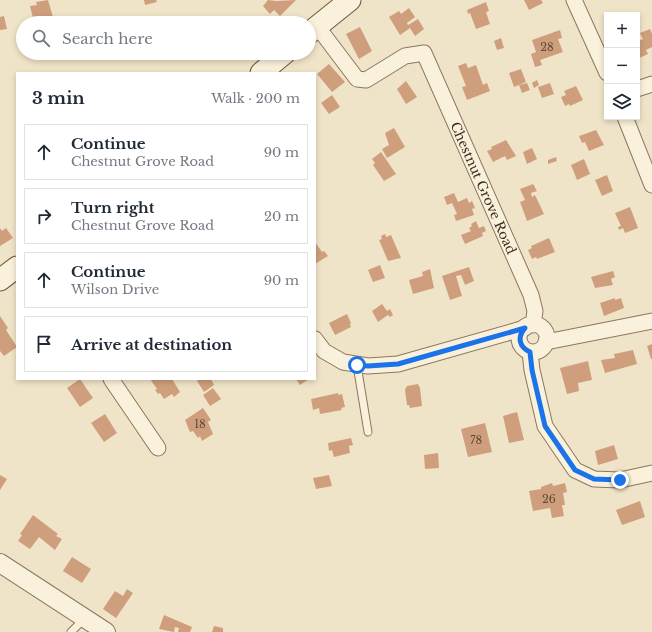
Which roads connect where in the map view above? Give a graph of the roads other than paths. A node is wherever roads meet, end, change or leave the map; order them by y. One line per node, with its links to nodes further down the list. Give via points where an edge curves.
1 (350, 0): 3 (main road)
2 (574, 0): 6 (street)
3 (316, 28)
4 (316, 33): 15 (street, Chestnut Grove Road, via 357,79 366,80 405,56 424,53 531,295 534,311)
5 (277, 60): 7 (main road)
6 (604, 66)
7 (262, 72)
8 (652, 84): 9 (street)
9 (640, 87)
10 (626, 120): 11 (street)
11 (652, 185)
12 (16, 268): 13 (main road)
13 (0, 280)
14 (652, 321): 17 (street)
15 (529, 326): 17 (street, via 544,330); 18 (street, Chestnut Grove Road, via 520,336 520,341); 19 (street, via 398,364)
16 (316, 340): 19 (street, via 324,351 343,362)
17 (546, 342): 18 (street, via 540,350)
18 (530, 352): 23 (street, via 545,426 575,470 594,479 620,480)
19 (357, 365): 21 (lane)
20 (112, 380): 22 (street)
21 (368, 432)
22 (158, 448)
23 (652, 472)
24 (0, 563): 25 (street)
25 (84, 618): 26 (lane); 27 (street)
26 (71, 632)
27 (106, 632)

